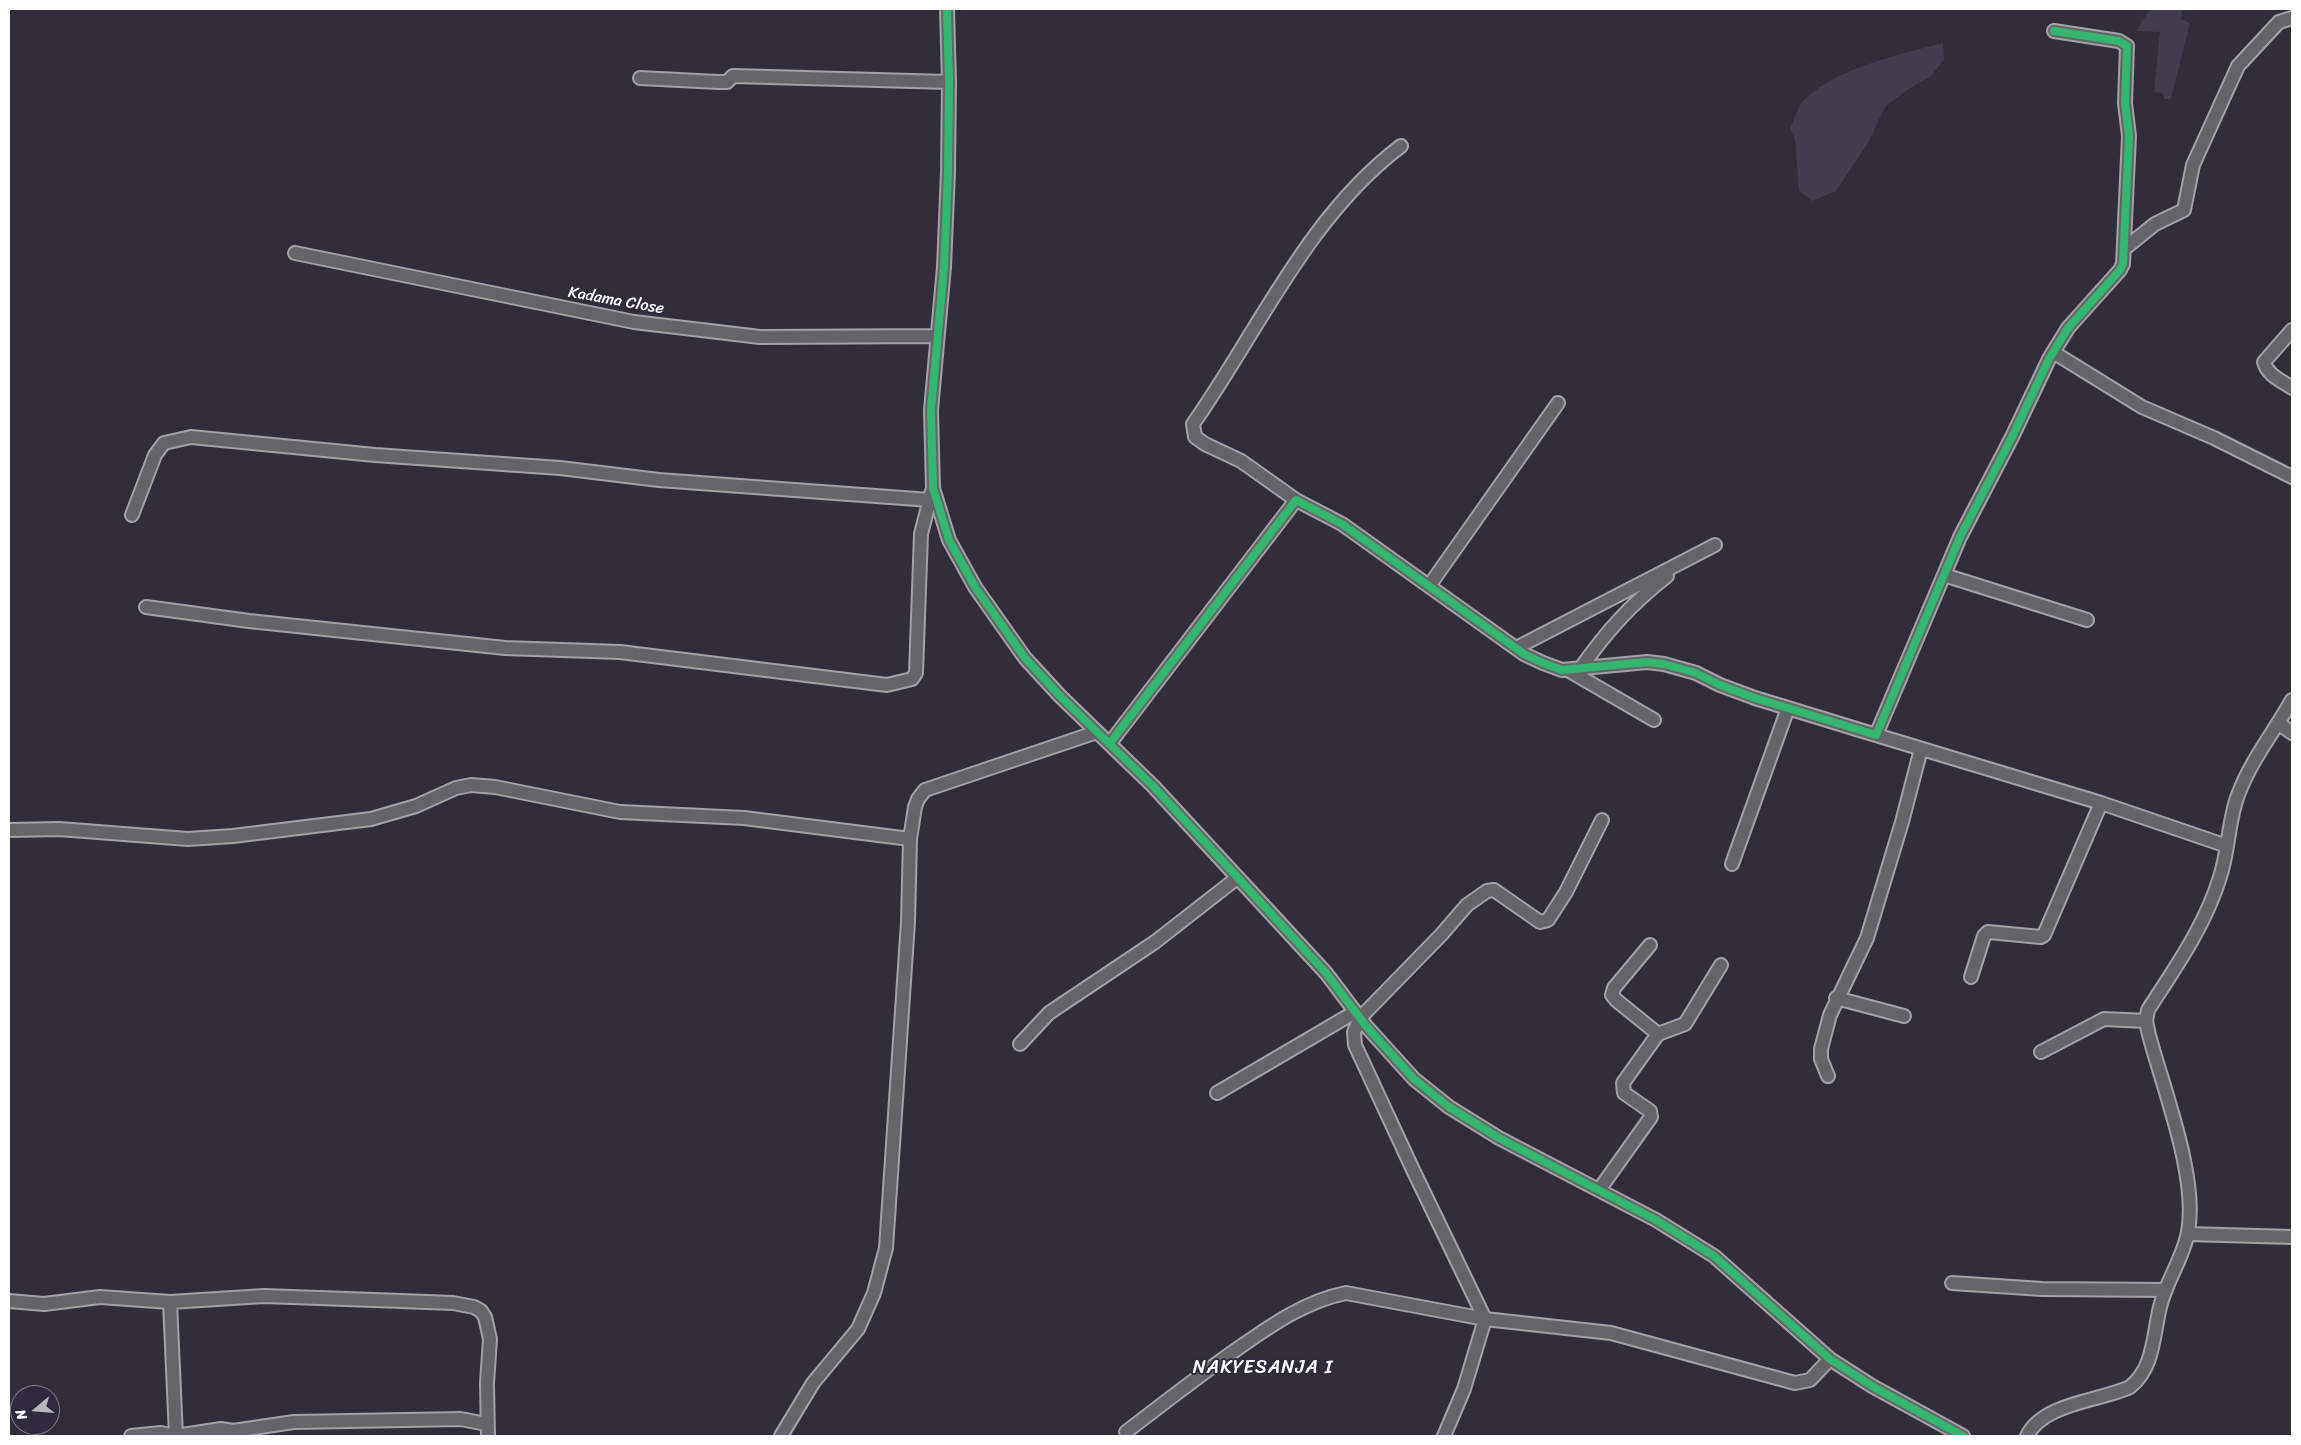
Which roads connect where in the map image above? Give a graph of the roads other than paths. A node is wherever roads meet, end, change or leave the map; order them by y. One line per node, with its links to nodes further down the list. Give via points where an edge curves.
1 (947, 9): 5 (street)
2 (2292, 18): 7 (street, via 2278,22 2238,66 2193,165 2184,210 2155,224)
3 (2054, 31): 7 (street, via 2119,41 2127,46 2129,136)
4 (640, 78): 5 (street, via 727,82 733,76)
5 (949, 82): 10 (street, via 944,267)
6 (1401, 146): 16 (street, via 1376,165 1348,195 1311,243 1193,424 1195,437 1241,461)
7 (2124, 249): 11 (street, via 2120,270 2068,328)
8 (295, 253): 10 (street, Kadama Close, via 642,324 760,337)
9 (2292, 330): 12 (street, via 2264,362 2273,375)
10 (936, 336): 15 (street)
11 (2053, 352): 14 (street, via 2142,407); 18 (street)
12 (2292, 388)
13 (1558, 403): 19 (street)
14 (2292, 477)
15 (932, 494): 17 (street, via 658,480 560,468 375,455 191,437 164,443 155,455); 20 (street, via 922,534 916,673 912,679 887,685 620,652 496,647); 28 (street, via 950,540 975,588 1025,658)
16 (1296, 500): 19 (street, via 1342,524); 31 (street)
17 (132, 515)
18 (1944, 575): 21 (street); 30 (street)
19 (1428, 586): 22 (street)
20 (146, 607)
21 (2087, 620)
22 (1516, 648): 23 (street, via 1542,664); 23 (street, via 1715,545 1642,596)
23 (1574, 669): 25 (street, via 1647,662 1664,664); 26 (street)
24 (2292, 700): 27 (street)
25 (1788, 708): 30 (street); 38 (street)
26 (1654, 720)
27 (2278, 723): 29 (street); 37 (street, via 2240,788)
28 (1098, 732): 31 (street); 36 (street, via 925,790 915,807)
29 (2292, 733)
30 (1876, 735): 32 (street)
31 (1110, 743): 39 (street)
32 (1921, 749): 33 (street); 43 (street, via 1867,938)
33 (2101, 802): 37 (street); 42 (street, via 2044,935 1988,932)
34 (1602, 820): 44 (street, via 1566,892 1548,920 1540,922 1494,890 1487,890 1467,905 1441,935)
35 (9, 830): 36 (street, via 59,829 188,839 233,836 371,819 471,785 620,812 744,818)
36 (910, 839): 65 (street, via 908,932 886,1248 874,1293 858,1329 813,1382)
37 (2227, 846): 46 (street, via 2212,902 2199,929 2148,1010)
38 (1732, 864)
39 (1237, 878): 44 (street, via 1326,973); 48 (street, via 1155,942 1049,1013)
40 (1650, 945): 47 (street, via 1614,988 1612,995)
41 (1721, 965): 47 (street, via 1685,1024)
42 (1971, 977)
43 (1836, 998): 45 (street); 50 (street, via 1821,1049 1821,1059)
44 (1358, 1015): 51 (street); 52 (street, via 1414,1079 1449,1107 1499,1138); 59 (street, via 1355,1045)
45 (1904, 1016)
46 (2146, 1021): 49 (street, via 2104,1019); 53 (street, via 2177,1134 2190,1197)
47 (1658, 1034): 52 (street, via 1622,1088 1624,1093 1650,1111 1651,1117)
48 (1020, 1044)
49 (2041, 1052)
50 (1828, 1076)
51 (1217, 1093)
52 (1599, 1190): 60 (street, via 1714,1256)
53 (2188, 1234): 54 (street); 56 (street)
54 (2292, 1237)
55 (1952, 1283): 56 (street)
56 (2166, 1290): 68 (street, via 2149,1362 2140,1379 2119,1392 2056,1411 2039,1422)
57 (9, 1301): 58 (street, via 44,1304 100,1297)
58 (170, 1302): 61 (street, via 264,1296 418,1301 474,1307 484,1317 490,1339); 64 (street)
59 (1486, 1320): 60 (street, via 1611,1334 1795,1383 1810,1380); 62 (street, via 1346,1293 1323,1298 1268,1328 1205,1371); 66 (street, via 1464,1389)
60 (1830, 1359): 67 (street)
61 (487, 1430): 64 (street, via 461,1419 294,1422 258,1429)
62 (1126, 1432)
63 (131, 1436): 64 (street, via 161,1433)
64 (176, 1436)
65 (781, 1436)
66 (1444, 1436)
67 (1963, 1436)
68 (2027, 1436)

